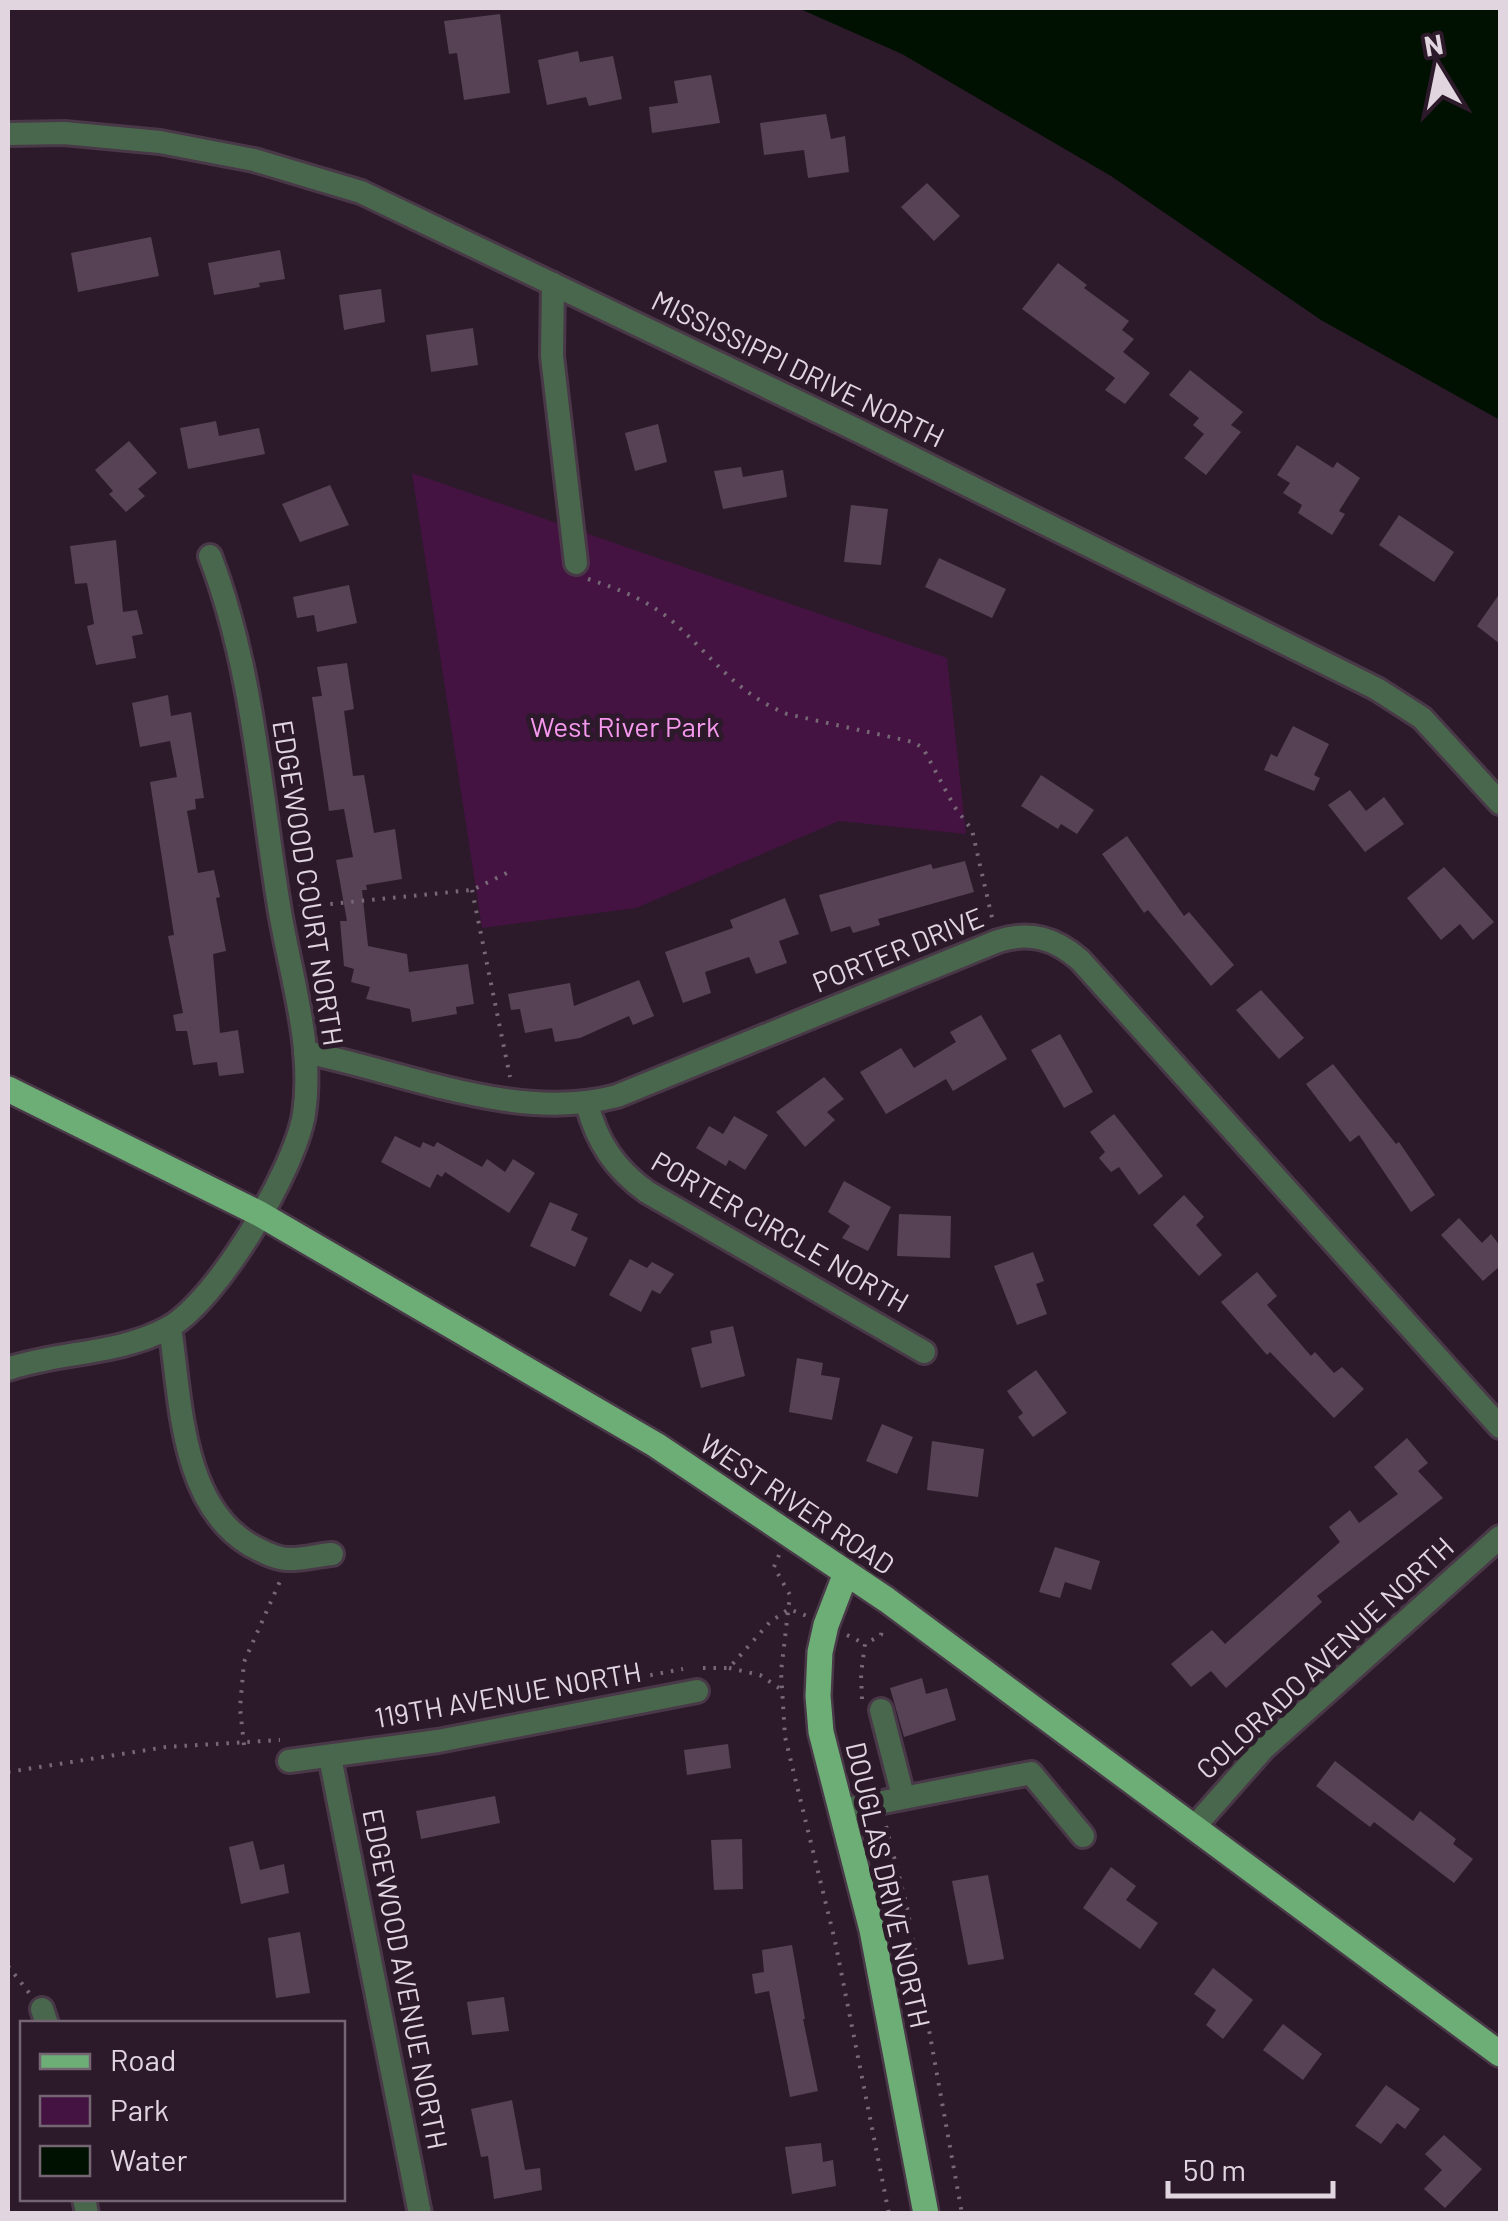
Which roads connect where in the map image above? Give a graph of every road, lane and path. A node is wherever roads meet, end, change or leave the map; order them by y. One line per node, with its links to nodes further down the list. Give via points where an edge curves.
1 (8, 134): 2 (street, MISSISSIPPI DRIVE NORTH, via 160,142 260,161 361,192)
2 (553, 284): 4 (street, via 552,356); 5 (street, MISSISSIPPI DRIVE NORTH, via 1377,689 1422,718)
3 (210, 556): 8 (street, EDGEWOOD COURT NORTH, via 247,681)
4 (576, 563): 9 (path, via 579,576 625,591 668,618 722,673 768,706 923,748 972,830)
5 (1500, 803)
6 (513, 870): 7 (path)
7 (472, 890): 8 (path); 12 (path)
8 (279, 908): 10 (street, EDGEWOOD COURT NORTH)
9 (998, 941): 13 (street, PORTER DRIVE); 18 (street, PORTER DRIVE, via 1029,935 1063,946 1080,960)
10 (305, 1052): 12 (street, PORTER DRIVE); 14 (street, EDGEWOOD COURT NORTH, via 300,1135)
11 (8, 1088): 14 (main road, WEST RIVER ROAD)
12 (515, 1102): 13 (street, PORTER DRIVE)
13 (587, 1104): 16 (street, PORTER CIRCLE NORTH, via 605,1150 647,1192)
14 (260, 1214): 15 (street, EDGEWOOD COURT NORTH, via 212,1288); 23 (main road, WEST RIVER ROAD, via 617,1422)
15 (170, 1327): 17 (street, via 113,1348); 21 (street, via 191,1455 207,1497 229,1531)
16 (924, 1352)
17 (8, 1369)
18 (1500, 1427)
19 (1500, 1537): 38 (street, COLORADO AVENUE NORTH, via 1264,1748)
20 (332, 1554): 21 (street)
21 (285, 1559): 31 (path, via 280,1588 244,1662)
22 (775, 1561): 24 (path, via 790,1596)
23 (846, 1573): 37 (main road, DOUGLAS DRIVE NORTH, via 826,1625 818,1696); 38 (main road, WEST RIVER ROAD)
24 (788, 1609): 26 (path); 28 (path)
25 (881, 1635): 30 (path, via 865,1644 861,1674)
26 (729, 1668): 27 (path, via 667,1671); 28 (path, via 760,1675)
27 (607, 1684)
28 (780, 1689): 44 (path)
29 (696, 1691): 33 (street, 119TH AVENUE NORTH)
30 (872, 1710): 35 (street)
31 (244, 1745): 32 (path); 34 (path, via 166,1748)
32 (286, 1750): 33 (street, 119TH AVENUE NORTH)
33 (330, 1757): 43 (street, EDGEWOOD AVENUE NORTH)
34 (8, 1772)
35 (903, 1796): 36 (street); 39 (street, via 1031,1773)
36 (880, 1800): 37 (street); 46 (path)
37 (842, 1810): 45 (main road, DOUGLAS DRIVE NORTH)
38 (1194, 1826): 42 (main road, WEST RIVER ROAD)
39 (1084, 1836)
40 (8, 1966): 41 (path)
41 (44, 2016)
42 (1500, 2054)
43 (420, 2214)
44 (889, 2214)
45 (926, 2214)
46 (962, 2214)

